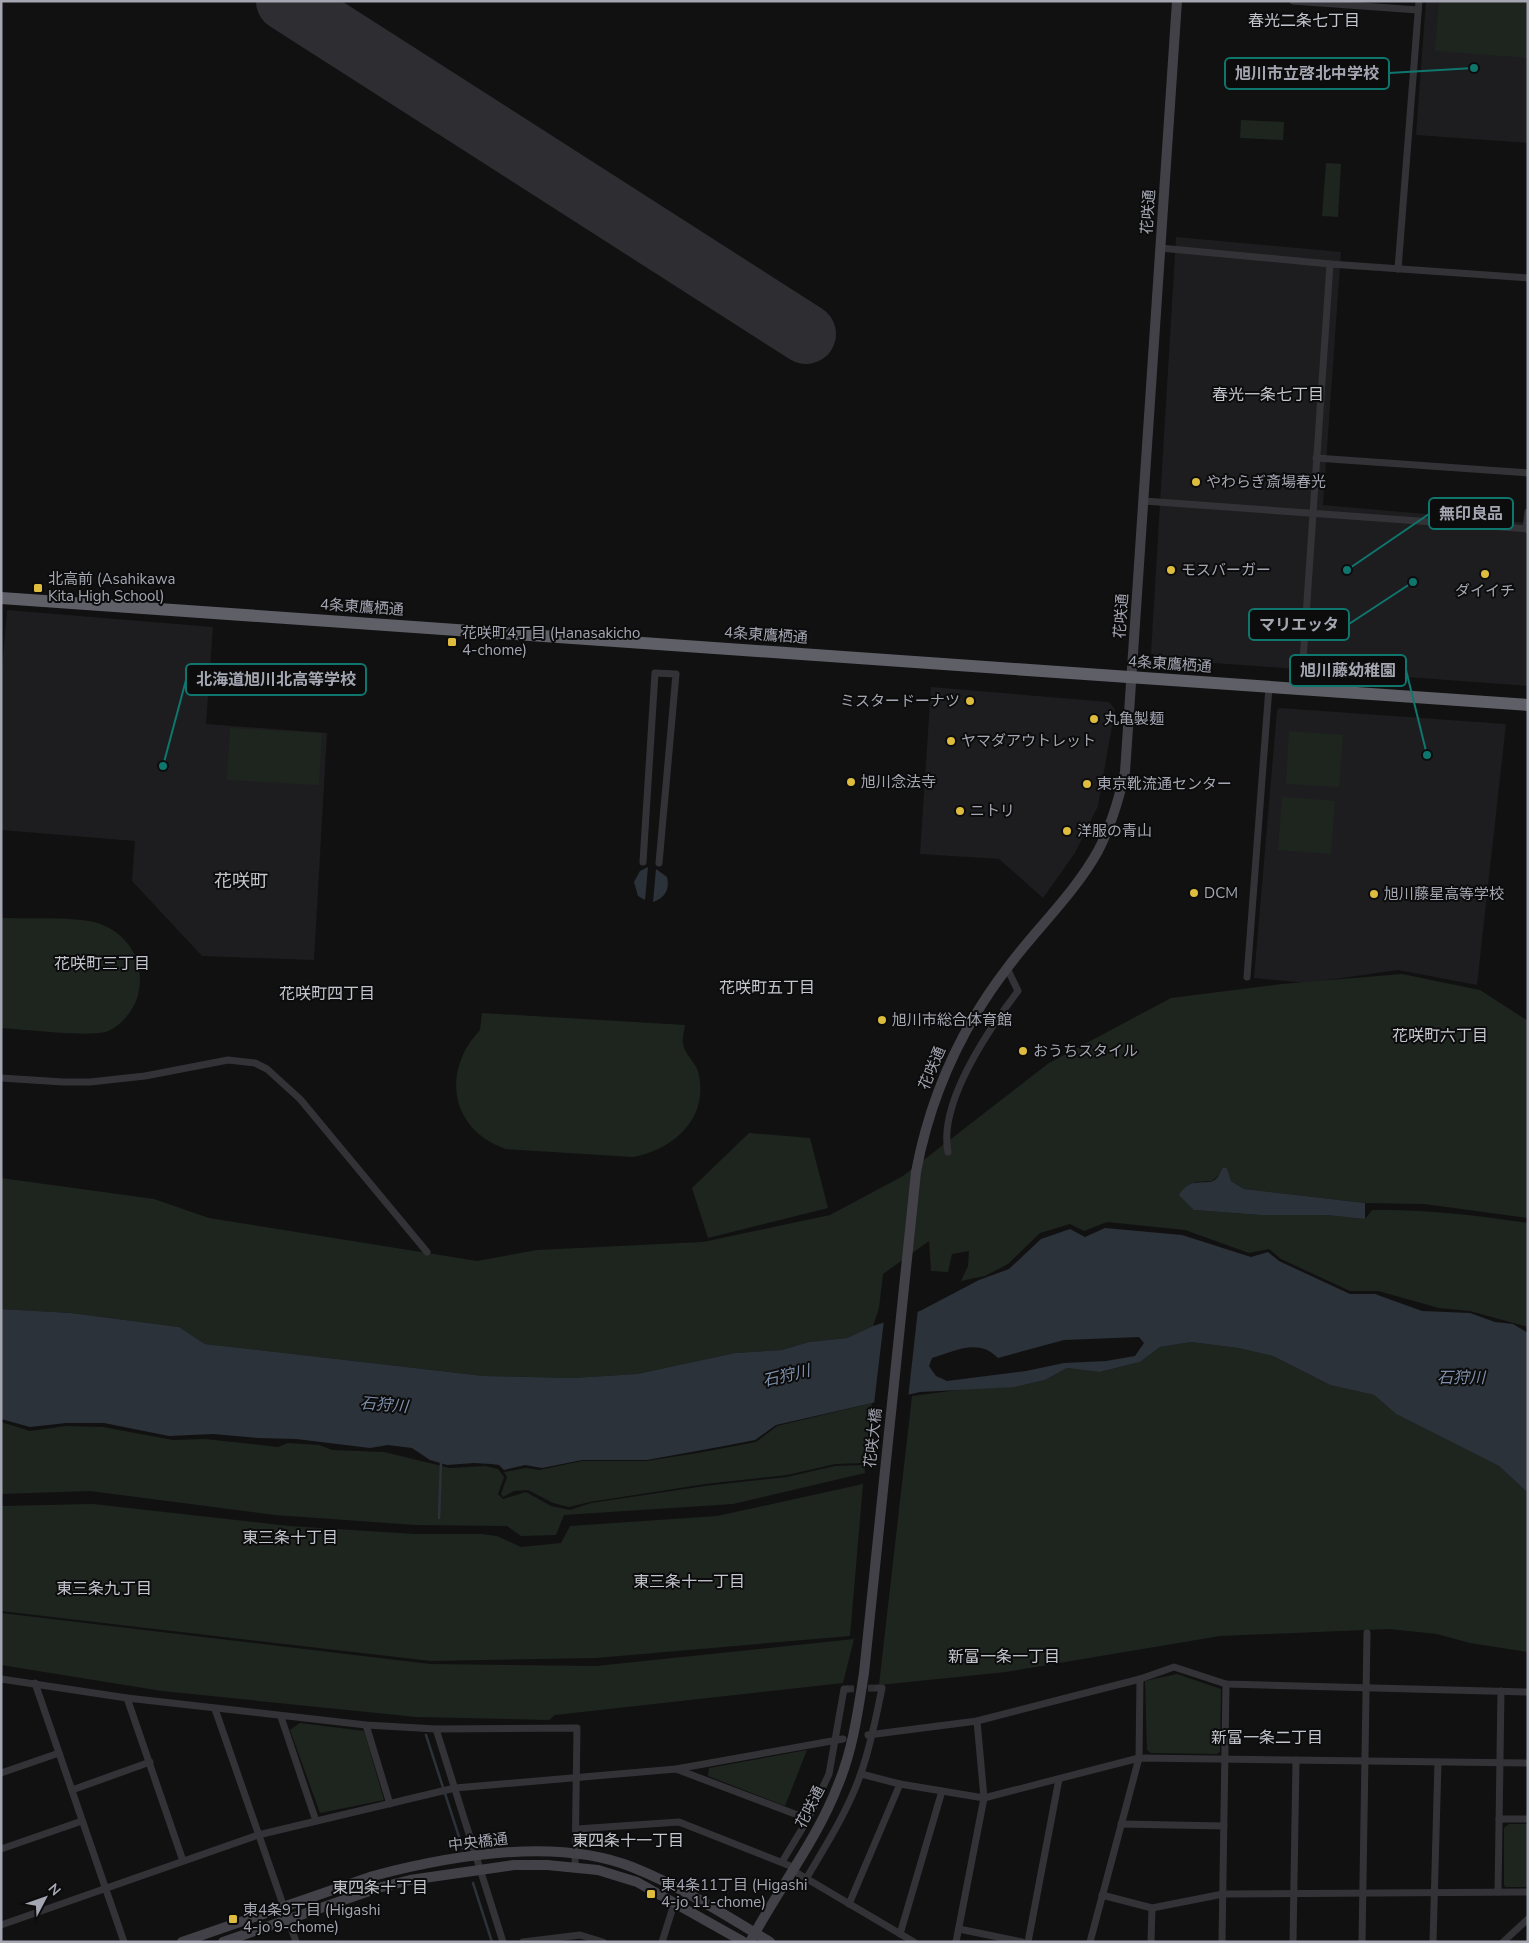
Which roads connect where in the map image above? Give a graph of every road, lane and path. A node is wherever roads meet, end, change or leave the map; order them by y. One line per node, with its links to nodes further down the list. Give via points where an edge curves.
1 (1177, 1): 5 (street, 花咲通)
2 (1293, 1): 4 (street)
3 (1418, 1): 4 (street)
4 (1418, 10): 7 (street)
5 (1160, 248): 6 (street); 11 (street, 花咲通)
6 (1330, 264): 7 (street); 9 (street)
7 (1398, 269): 8 (street)
8 (1528, 278)
9 (1316, 458): 10 (street); 12 (street)
10 (1528, 473)
11 (1144, 501): 12 (street); 16 (street, 花咲通)
12 (1313, 512): 14 (street); 18 (street)
13 (1528, 512): 14 (street)
14 (1527, 529)
15 (1, 598): 16 (highway, 4条東鷹栖通)
16 (1132, 677): 17 (highway, 4条東鷹栖通); 22 (street, 花咲通, via 1125,772 1109,827 1081,878)
17 (1269, 688): 18 (highway, 4条東鷹栖通); 23 (street)
18 (1301, 690): 19 (highway, 4条東鷹栖通)
19 (1528, 705)
20 (643, 862): 21 (street, via 654,673 676,674)
21 (659, 863)
22 (1007, 968): 25 (street, via 1018,991 990,1029 967,1070 947,1123); 26 (street, 花咲通, via 954,1053 938,1091 922,1138)
23 (1247, 977)
24 (1, 1078): 27 (street, via 90,1082 145,1076 228,1060 255,1063 267,1069 300,1099)
25 (948, 1152)
26 (912, 1206): 29 (street, 花咲大橋)
27 (427, 1252)
28 (1367, 1633): 36 (street)
29 (864, 1673): 83 (street, 花咲通, via 855,1733 838,1785 820,1824)
30 (1, 1679): 32 (street)
31 (1140, 1679): 33 (street, via 1174,1667); 42 (street); 48 (street)
32 (35, 1683): 39 (street); 47 (street)
33 (1226, 1684): 36 (street); 49 (street)
34 (877, 1688): 45 (street, via 882,1688)
35 (847, 1689): 46 (street, via 844,1689)
36 (1365, 1689): 37 (street); 51 (street)
37 (1501, 1691): 38 (street); 54 (street)
38 (1528, 1692)
39 (127, 1698): 40 (street); 52 (street)
40 (214, 1708): 41 (street); 75 (street)
41 (281, 1717): 43 (street); 71 (street)
42 (977, 1721): 45 (street); 65 (street)
43 (366, 1725): 44 (street); 66 (street)
44 (436, 1729): 59 (street, via 577,1728); 62 (street)
45 (871, 1734): 58 (street)
46 (840, 1740): 56 (street); 67 (street, via 830,1774)
47 (59, 1753): 57 (street); 63 (street)
48 (1139, 1758): 49 (street); 60 (street); 72 (street)
49 (1225, 1758): 50 (street); 73 (street)
50 (1296, 1760): 51 (street); 91 (street)
51 (1364, 1761): 53 (street); 92 (street)
52 (150, 1762): 63 (street); 79 (street)
53 (1438, 1762): 54 (street); 88 (street)
54 (1500, 1762): 55 (street); 68 (street)
55 (1528, 1763)
56 (676, 1769): 59 (street); 67 (street)
57 (1, 1773)
58 (861, 1774): 61 (street); 84 (street, via 837,1826)
59 (576, 1778): 62 (street); 74 (street)
60 (1059, 1779): 65 (street); 116 (street)
61 (900, 1784): 64 (street); 94 (street)
62 (451, 1789): 66 (street); 78 (street)
63 (72, 1790): 70 (street)
64 (942, 1791): 65 (street); 101 (street)
65 (984, 1798): 100 (street)
66 (390, 1804): 71 (street)
67 (808, 1819): 80 (street)
68 (1499, 1819): 69 (street); 86 (street)
69 (1528, 1819)
70 (82, 1821): 76 (street); 85 (street)
71 (316, 1821): 75 (street)
72 (1121, 1824): 73 (street); 89 (street)
73 (1224, 1826): 90 (street)
74 (576, 1829): 77 (street); 80 (street, via 679,1822)
75 (258, 1835): 79 (street); 95 (street)
76 (1, 1850)
77 (576, 1854): 78 (street, 中央橋通, via 539,1852); 81 (street); 102 (street, 中央橋通, via 601,1857 632,1867 674,1887)
78 (478, 1857): 82 (street); 95 (street, 中央橋通, via 400,1869)
79 (183, 1861): 85 (street)
80 (782, 1862): 83 (street)
81 (575, 1867): 82 (street, 中央橋通, via 514,1865); 93 (street, 中央橋通, via 637,1882)
82 (482, 1869): 97 (street, 中央橋通, via 378,1888); 107 (street)
83 (792, 1869): 84 (street); 102 (street, 花咲通)
84 (806, 1879): 94 (street)
85 (106, 1888): 99 (street); 103 (street)
86 (1498, 1892): 87 (street); 88 (street)
87 (1528, 1892)
88 (1434, 1893): 92 (street); 122 (street)
89 (1102, 1894): 96 (street); 117 (street)
90 (1223, 1894): 91 (street); 96 (street); 119 (street)
91 (1294, 1894): 92 (street); 120 (street)
92 (1363, 1894): 121 (street)
93 (674, 1904): 110 (street); 111 (street, 中央橋通)
94 (849, 1904): 101 (street)
95 (284, 1906): 97 (street); 104 (street, 中央橋通)
96 (1152, 1908): 118 (street)
97 (288, 1919): 105 (street, 中央橋通); 106 (street)
98 (1528, 1919): 123 (street)
99 (1, 1925)
100 (959, 1928): 114 (street); 115 (street)
101 (900, 1934): 113 (street)
102 (753, 1937): 112 (street, 中央橋通)
103 (124, 1942)
104 (182, 1942)
105 (223, 1942)
106 (296, 1942)
107 (503, 1942)
108 (523, 1942): 109 (street, via 580,1935)
109 (603, 1942)
110 (662, 1942)
111 (744, 1942)
112 (770, 1942)
113 (914, 1942)
114 (956, 1942)
115 (1022, 1942)
116 (1028, 1942)
117 (1090, 1942)
118 (1151, 1942)
119 (1222, 1942)
120 (1294, 1942)
121 (1362, 1942)
122 (1434, 1942)
123 (1503, 1942)

